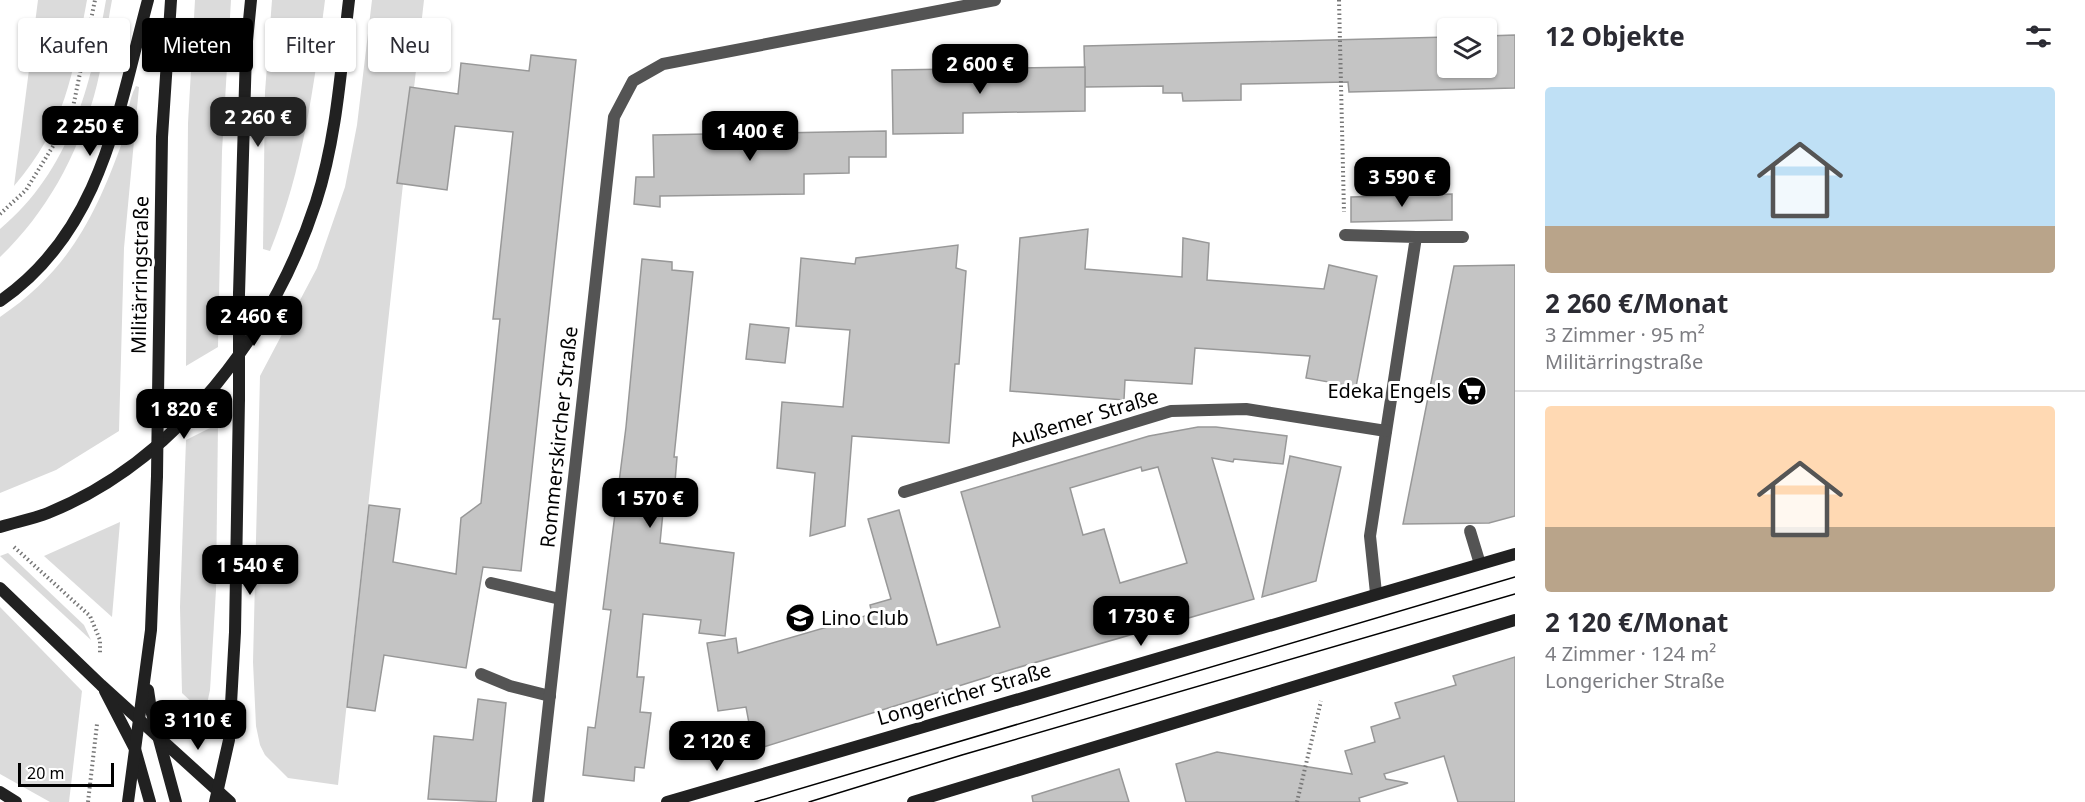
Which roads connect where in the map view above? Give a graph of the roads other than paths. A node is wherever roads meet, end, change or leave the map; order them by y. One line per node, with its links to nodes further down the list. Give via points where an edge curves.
1 (148, 0): 9 (main road, via 107,155 81,211 51,256)
2 (171, 0): 21 (main road, Militärringstraße, bridge, via 162,137 157,476)
3 (251, 0): 28 (main road, bridge, via 239,294 235,632 229,730)
4 (349, 0): 12 (main road, via 333,133 317,200 293,264 250,335 206,397 144,457 87,494 48,513)
5 (995, 0): 19 (street, Rommerskircher Straße, via 663,64 633,81 614,117)
6 (1345, 235): 7 (street)
7 (1416, 237): 8 (street); 10 (street)
8 (1463, 237)
9 (0, 301)
10 (1386, 431): 11 (street, Außemer Straße, via 1246,409 1171,411); 18 (street, via 1370,536)
11 (904, 492)
12 (0, 527)
13 (1470, 531): 15 (street)
14 (1515, 554): 15 (main road, Longericher Straße)
15 (1480, 564): 18 (main road, Longericher Straße)
16 (491, 584): 19 (street)
17 (0, 588): 23 (main road)
18 (1376, 593): 37 (main road, Longericher Straße)
19 (560, 599): 24 (street, Rommerskircher Straße)
20 (1515, 620): 38 (main road)
21 (146, 674): 25 (main road, Militärringstraße); 26 (main road)
22 (481, 674): 24 (street)
23 (101, 685): 25 (main road); 27 (main road)
24 (550, 696): 36 (street, Rommerskircher Straße)
25 (140, 719): 26 (main road); 27 (main road, Militärringstraße)
26 (158, 735): 28 (main road); 33 (main road)
27 (135, 749): 31 (main road, Militärringstraße); 32 (main road)
28 (218, 789): 34 (main road); 35 (main road)
29 (0, 792): 30 (main road)
30 (16, 802)
31 (128, 802)
32 (150, 802)
33 (176, 802)
34 (216, 802)
35 (230, 802)
36 (538, 802)
37 (667, 802)
38 (914, 802)

